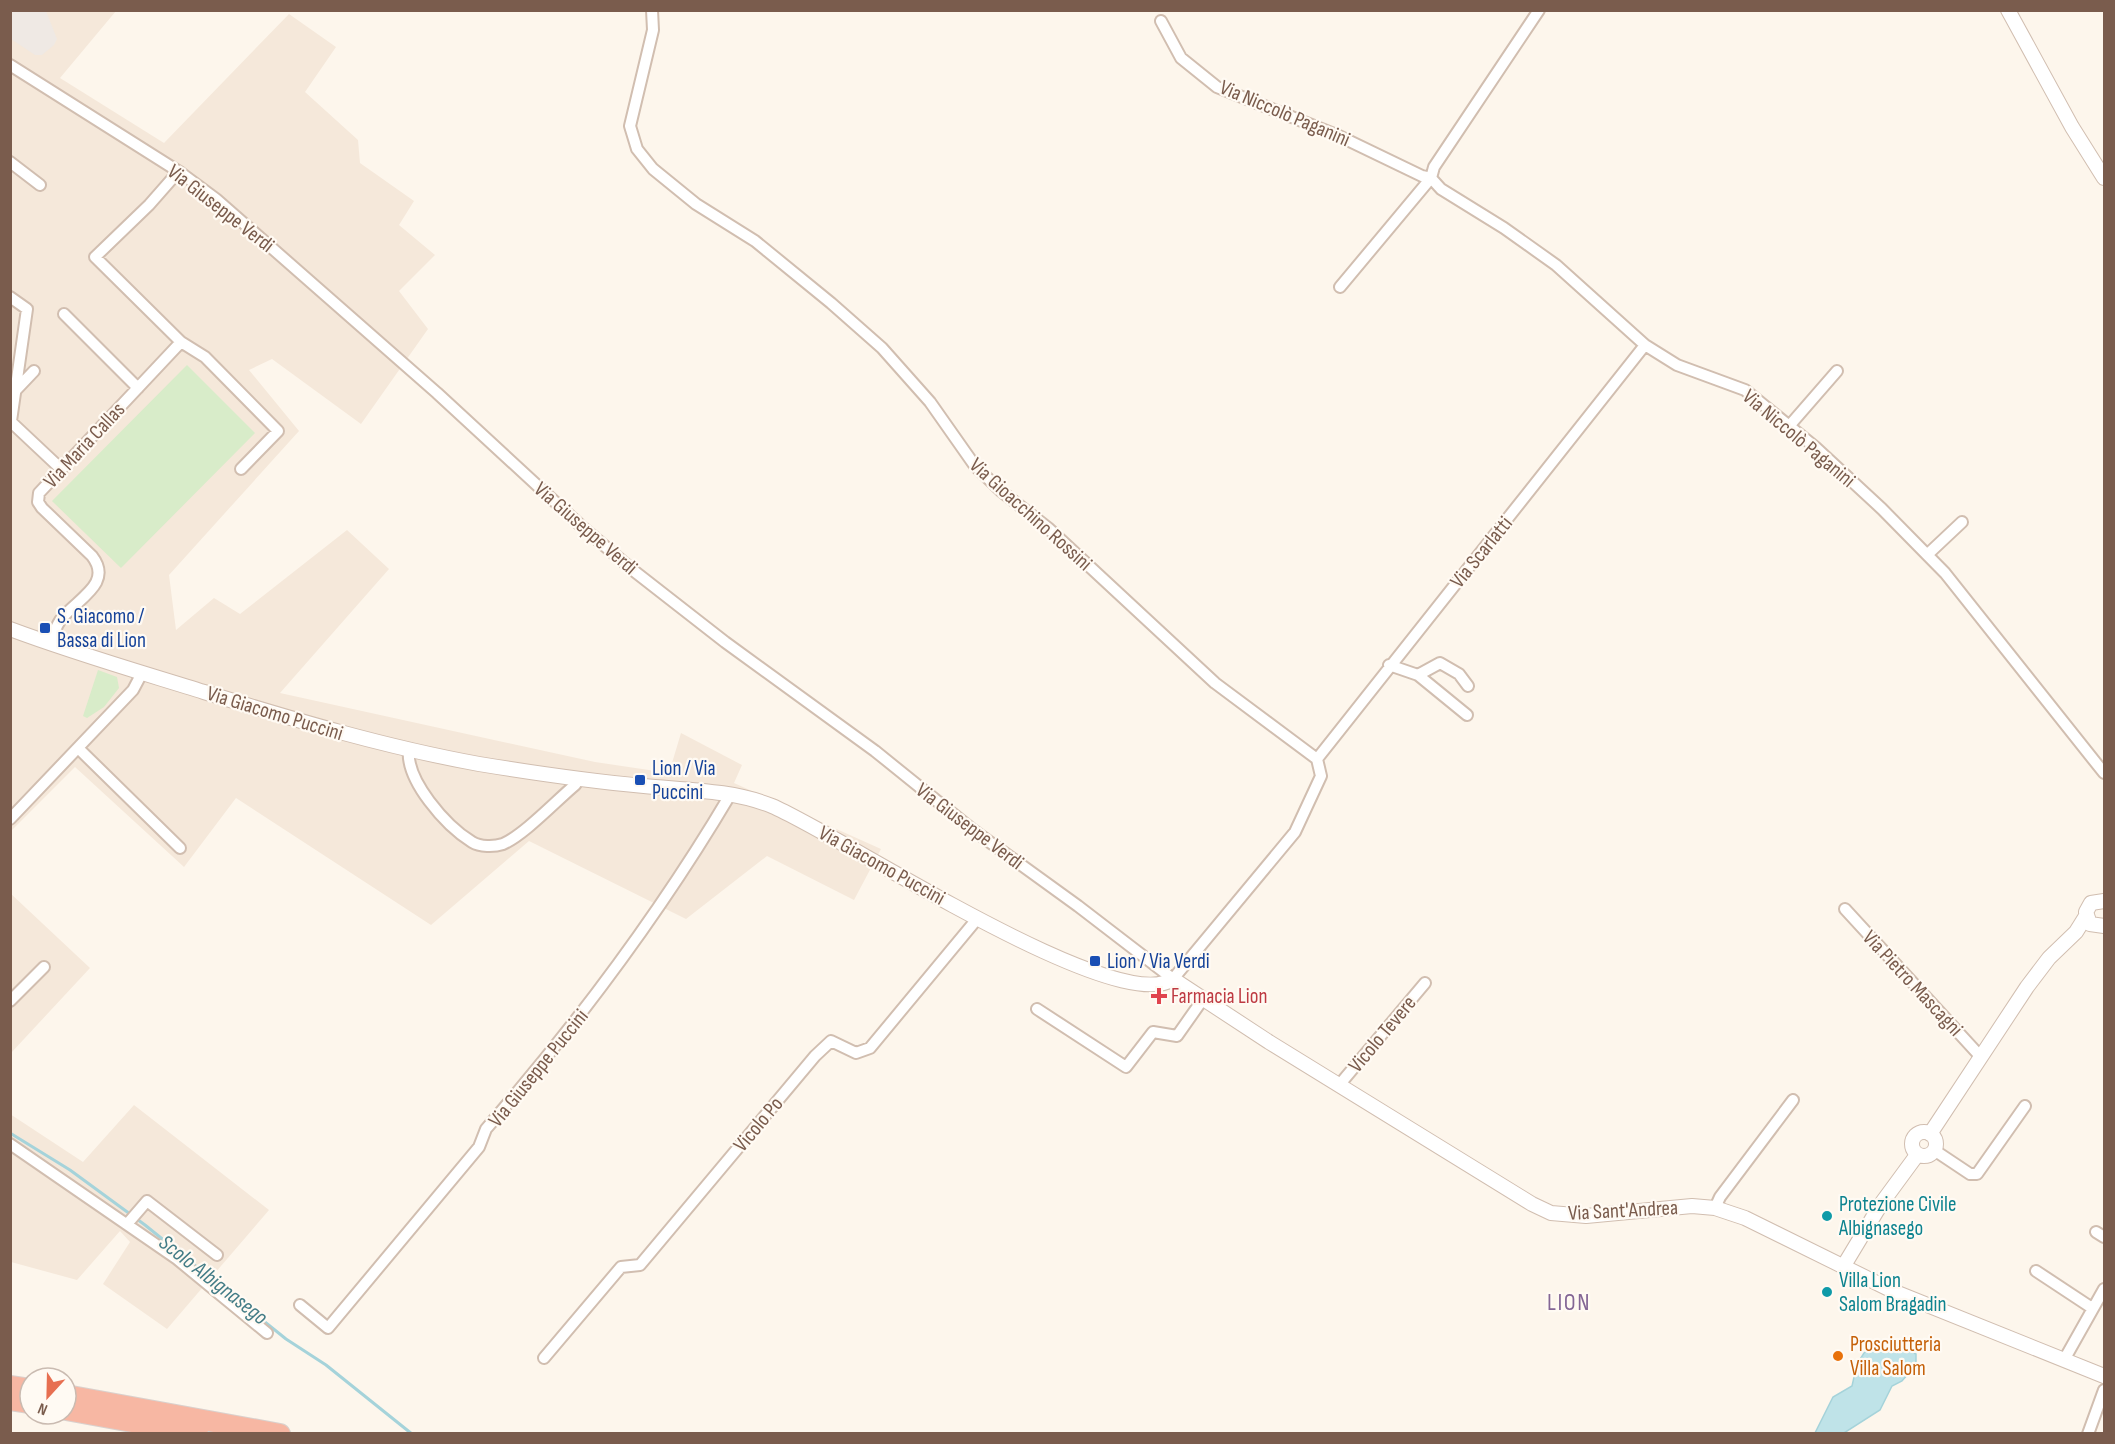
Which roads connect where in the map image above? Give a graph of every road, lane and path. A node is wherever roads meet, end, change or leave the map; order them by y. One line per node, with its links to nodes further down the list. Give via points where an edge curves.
1 (652, 10): 35 (street, Via Gioacchino Rossini, via 653,30 630,126 638,149 653,169 696,204 755,241 882,348 930,402 975,466 1001,491 1048,528 1215,683)
2 (1539, 10): 8 (street, via 1437,162)
3 (2008, 10): 9 (street)
4 (1161, 21): 8 (street, Via Niccolò Paganini, via 1181,58 1217,87 1320,127)
5 (10, 65): 7 (street, Via Giuseppe Verdi)
6 (10, 162): 10 (street)
7 (178, 172): 14 (street, via 95,257); 48 (street, Via Giuseppe Verdi, via 260,236 634,571)
8 (1431, 178): 11 (street); 15 (street, Via Niccolò Paganini, via 1441,189 1556,265)
9 (2104, 178)
10 (40, 184)
11 (1340, 287)
12 (10, 297): 19 (street, via 27,309)
13 (64, 314): 18 (street, Via Maria Callas)
14 (180, 342): 18 (street, Via Maria Callas); 23 (street, via 205,357 278,431)
15 (1645, 345): 21 (street, Via Niccolò Paganini, via 1677,365 1745,390); 28 (street, Via Scarlatti)
16 (34, 371): 19 (street)
17 (1837, 371): 21 (street)
18 (138, 388): 22 (street, Via Maria Callas)
19 (13, 397): 20 (street)
20 (11, 421): 22 (street)
21 (1790, 425): 25 (street, Via Niccolò Paganini)
22 (60, 468): 27 (street, Via Maria Callas, via 42,487 39,502 99,564 101,574 61,618)
23 (241, 469)
24 (1962, 522): 25 (street)
25 (1928, 555): 36 (street, Via Niccolò Paganini, via 1971,603)
26 (10, 629): 27 (street, Via Giacomo Puccini)
27 (50, 643): 29 (street, Via Giacomo Puccini)
28 (1389, 665): 30 (street); 35 (street, Via Scarlatti)
29 (142, 673): 33 (street, via 133,690); 34 (street, Via Giacomo Puccini, via 320,727)
30 (1418, 675): 31 (street, via 1440,663 1459,674); 32 (street)
31 (1468, 686)
32 (1467, 715)
33 (78, 748): 39 (street); 40 (street)
34 (409, 749): 37 (street, Via Giacomo Puccini); 37 (street, via 409,767 422,791 462,834 481,845 495,846 514,837)
35 (1317, 759): 48 (street, via 1321,776 1295,832)
36 (2104, 773)
37 (579, 779): 38 (street, Via Giacomo Puccini)
38 (730, 795): 44 (street, Via Giacomo Puccini, via 797,818); 67 (street, Via Giuseppe Puccini, via 695,853 589,1006 486,1129 479,1147 328,1328)
39 (10, 819)
40 (180, 848)
41 (2104, 901): 43 (street, Via Pietro Mascagni, via 2091,903)
42 (1845, 909): 53 (street, Via Pietro Mascagni)
43 (2086, 916): 45 (street, via 2090,924); 46 (street, Via Pietro Mascagni)
44 (977, 919): 48 (street, Via Giacomo Puccini, via 1096,972 1151,985); 70 (street, Vicolo Po, via 870,1048 855,1053 831,1041 815,1056 640,1265 621,1267)
45 (2102, 926): 46 (street)
46 (2076, 932): 53 (street, Via Pietro Mascagni, via 2033,978)
47 (44, 967): 51 (street)
48 (1173, 980): 50 (street, Via Sant'Andrea)
49 (1425, 983): 54 (street, Vicolo Tevere)
50 (1203, 999): 52 (street, via 1178,1036 1153,1032 1126,1067); 54 (street, Via Sant'Andrea)
51 (10, 1001)
52 (1037, 1009)
53 (1980, 1056): 57 (street, Via Pietro Mascagni)
54 (1340, 1084): 61 (street, Via Sant'Andrea, via 1551,1213 1586,1216 1692,1206)
55 (1793, 1100): 61 (street)
56 (2025, 1106): 59 (street, via 1977,1174 1970,1174)
57 (1930, 1134): 59 (street, via 1936,1143); 60 (street, via 1919,1133 1913,1138)
58 (10, 1144): 62 (street)
59 (1934, 1150): 60 (street, via 1929,1155)
60 (1917, 1155): 64 (street, via 1881,1204)
61 (1715, 1208): 64 (street, Via Sant'Andrea, via 1745,1218)
62 (131, 1219): 63 (street, via 147,1201); 69 (street)
63 (217, 1255)
64 (1843, 1267): 71 (street, Via Sant'Andrea)
65 (2036, 1270): 68 (street)
66 (2104, 1289): 68 (street)
67 (300, 1305)
68 (2092, 1308): 71 (street)
69 (267, 1333)
70 (544, 1358)
71 (2064, 1360): 72 (street, Via Sant'Andrea)
72 (2104, 1376)
73 (2104, 1390): 78 (street)
74 (78, 1397): 77 (highway)
75 (78, 1412): 76 (highway)
76 (198, 1434)
77 (280, 1434)
78 (2088, 1434)

